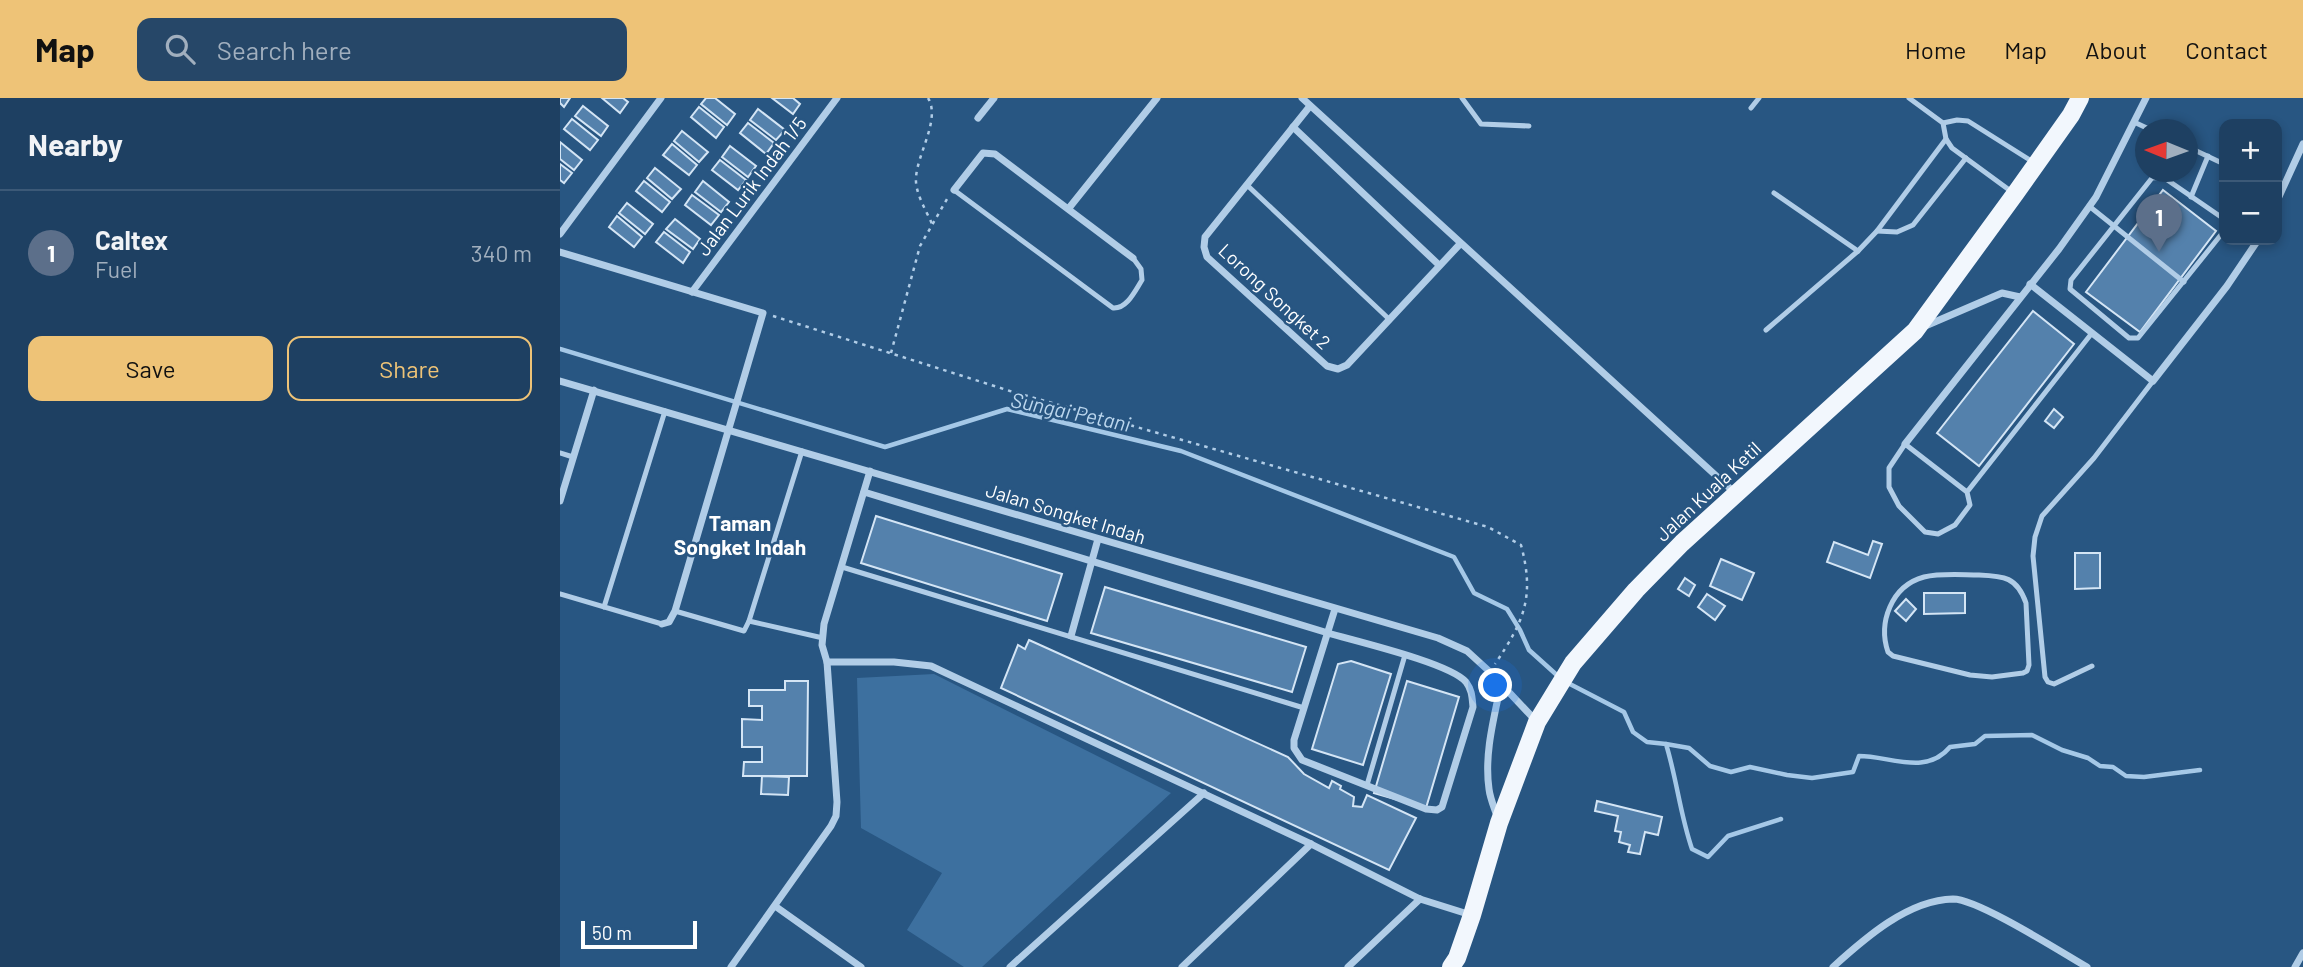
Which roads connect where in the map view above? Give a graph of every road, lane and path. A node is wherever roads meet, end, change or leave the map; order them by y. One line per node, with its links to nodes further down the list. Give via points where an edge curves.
1 (661, 98): 38 (street)
2 (836, 98): 48 (street, Jalan Lurik Indah 1/5)
3 (928, 98): 35 (path, via 932,112 916,177)
4 (994, 98): 14 (street)
5 (1157, 98): 33 (street)
6 (1301, 98): 12 (street)
7 (1462, 98): 17 (lane, via 1481,124)
8 (1759, 98): 13 (lane)
9 (1909, 98): 16 (lane)
10 (2080, 98): 25 (main road, Jalan Kuala Ketil)
11 (2146, 98): 15 (street)
12 (1310, 106): 18 (street, Lorong Songket 2); 40 (street)
13 (1751, 108)
14 (978, 118)
15 (2134, 122): 32 (street)
16 (1943, 123): 19 (lane); 25 (lane, via 1968,121)
17 (1529, 126)
18 (1293, 127): 27 (street, Lorong Songket 2); 45 (street)
19 (1946, 139): 23 (lane); 37 (lane)
20 (2303, 144): 26 (street)
21 (2198, 151): 22 (lane)
22 (2208, 156): 24 (lane); 31 (lane)
23 (1966, 158): 30 (lane); 37 (lane, via 1913,225 1897,232)
24 (2219, 161)
25 (2036, 164): 30 (main road, Jalan Kuala Ketil)
26 (2282, 183)
27 (1248, 186): 51 (lane); 51 (street, Lorong Songket 2, via 1205,237 1207,257 1327,366 1338,369 1347,365)
28 (954, 190): 33 (street, via 977,158 989,152); 35 (path); 44 (lane, via 1113,308 1124,306 1143,280)
29 (1774, 193): 42 (lane)
30 (2015, 194): 53 (main road, Jalan Kuala Ketil)
31 (2192, 197): 34 (lane); 36 (lane, via 2163,177 2152,178)
32 (2089, 206): 36 (lane); 47 (street)
33 (1069, 208): 44 (street)
34 (2219, 216)
35 (932, 224): 55 (path, via 920,246)
36 (2114, 226): 46 (lane); 46 (lane, via 2070,284 2073,293 2091,308 2129,338 2138,338)
37 (1877, 230): 42 (lane)
38 (560, 234)
39 (2219, 237): 46 (lane)
40 (1460, 244): 45 (street); 68 (street)
41 (2253, 245): 57 (street, via 2227,286)
42 (1858, 251): 52 (lane)
43 (560, 252): 48 (street)
44 (1133, 258)
45 (1439, 265): 51 (street)
46 (2184, 282)
47 (2030, 284): 49 (street); 54 (street)
48 (692, 292): 50 (street)
49 (2020, 297): 53 (street, via 2002,293); 61 (street)
50 (763, 313): 55 (path); 60 (street)
51 (1390, 320)
52 (1766, 330)
53 (1915, 331): 68 (main road, Jalan Kuala Ketil)
54 (2092, 332): 57 (street); 67 (lane)
55 (891, 353): 87 (path, via 1488,527 1521,545 1528,591 1521,620)
56 (560, 381): 58 (street, Jalan Songket Indah)
57 (2153, 381): 75 (lane, via 2095,458 2042,516 2034,556)
58 (594, 390): 59 (street, Jalan Songket Indah); 64 (street)
59 (665, 411): 60 (street, Jalan Songket Indah); 76 (lane)
60 (728, 429): 62 (street, Jalan Songket Indah); 78 (street)
61 (1905, 444): 67 (lane); 67 (lane, via 1889,468 1889,487 1899,506 1925,532 1938,534 1955,526 1970,505)
62 (802, 451): 65 (street, Jalan Songket Indah); 79 (lane)
63 (560, 453): 64 (lane)
64 (573, 457): 69 (street)
65 (870, 471): 66 (street); 70 (street, Jalan Songket Indah)
66 (864, 492): 71 (street); 72 (street)
67 (1967, 492)
68 (1736, 493): 90 (main road, Jalan Kuala Ketil, via 1636,590 1573,663)
69 (560, 501)
70 (1098, 539): 71 (street); 77 (street, Jalan Songket Indah)
71 (1092, 561): 81 (street); 82 (street)
72 (842, 566): 82 (lane); 83 (street)
73 (560, 594): 76 (lane)
74 (2026, 603): 74 (lane, via 2017,586 2000,575 1926,576 1907,586 1888,610 1888,652 1970,675 2023,673 2029,665); 75 (lane)
75 (2038, 603): 86 (lane, via 2048,682 2054,684)
76 (604, 607): 80 (lane)
77 (1335, 609): 81 (street); 87 (street, Jalan Songket Indah, via 1438,638 1467,651)
78 (675, 611): 79 (lane, via 738,631 744,631); 80 (street, via 669,622)
79 (749, 621): 83 (lane)
80 (662, 624)
81 (1328, 633): 84 (street); 89 (street)
82 (1071, 636): 89 (lane)
83 (823, 638): 85 (street)
84 (1405, 655): 91 (lane); 91 (street, via 1456,673 1472,692 1473,708 1442,807 1426,809)
85 (827, 662): 92 (street, via 931,666); 96 (street, via 836,816)
86 (2092, 666)
87 (1490, 672): 88 (street, Jalan Songket Indah)
88 (1501, 684): 90 (street, Jalan Songket Indah); 93 (street, via 1488,764 1489,791)
89 (1304, 708): 91 (street, via 1294,740 1297,754)
90 (1537, 722): 93 (main road, Jalan Kuala Ketil)
91 (1367, 785)
92 (1204, 793): 94 (street); 101 (street)
93 (1499, 823): 97 (main road, Jalan Kuala Ketil)
94 (1311, 844): 95 (street); 102 (street)
95 (1420, 899): 97 (street); 103 (street)
96 (775, 906): 99 (street); 100 (street)
97 (1472, 915): 104 (main road, Jalan Kuala Ketil)
98 (2303, 953): 107 (street)
99 (730, 967)
100 (861, 967)
101 (1010, 967)
102 (1182, 967)
103 (1348, 967)
104 (1451, 967)
105 (1833, 967): 106 (street, via 1876,931 1907,913 1955,899 1978,906)
106 (2087, 967)
107 (2295, 967)

